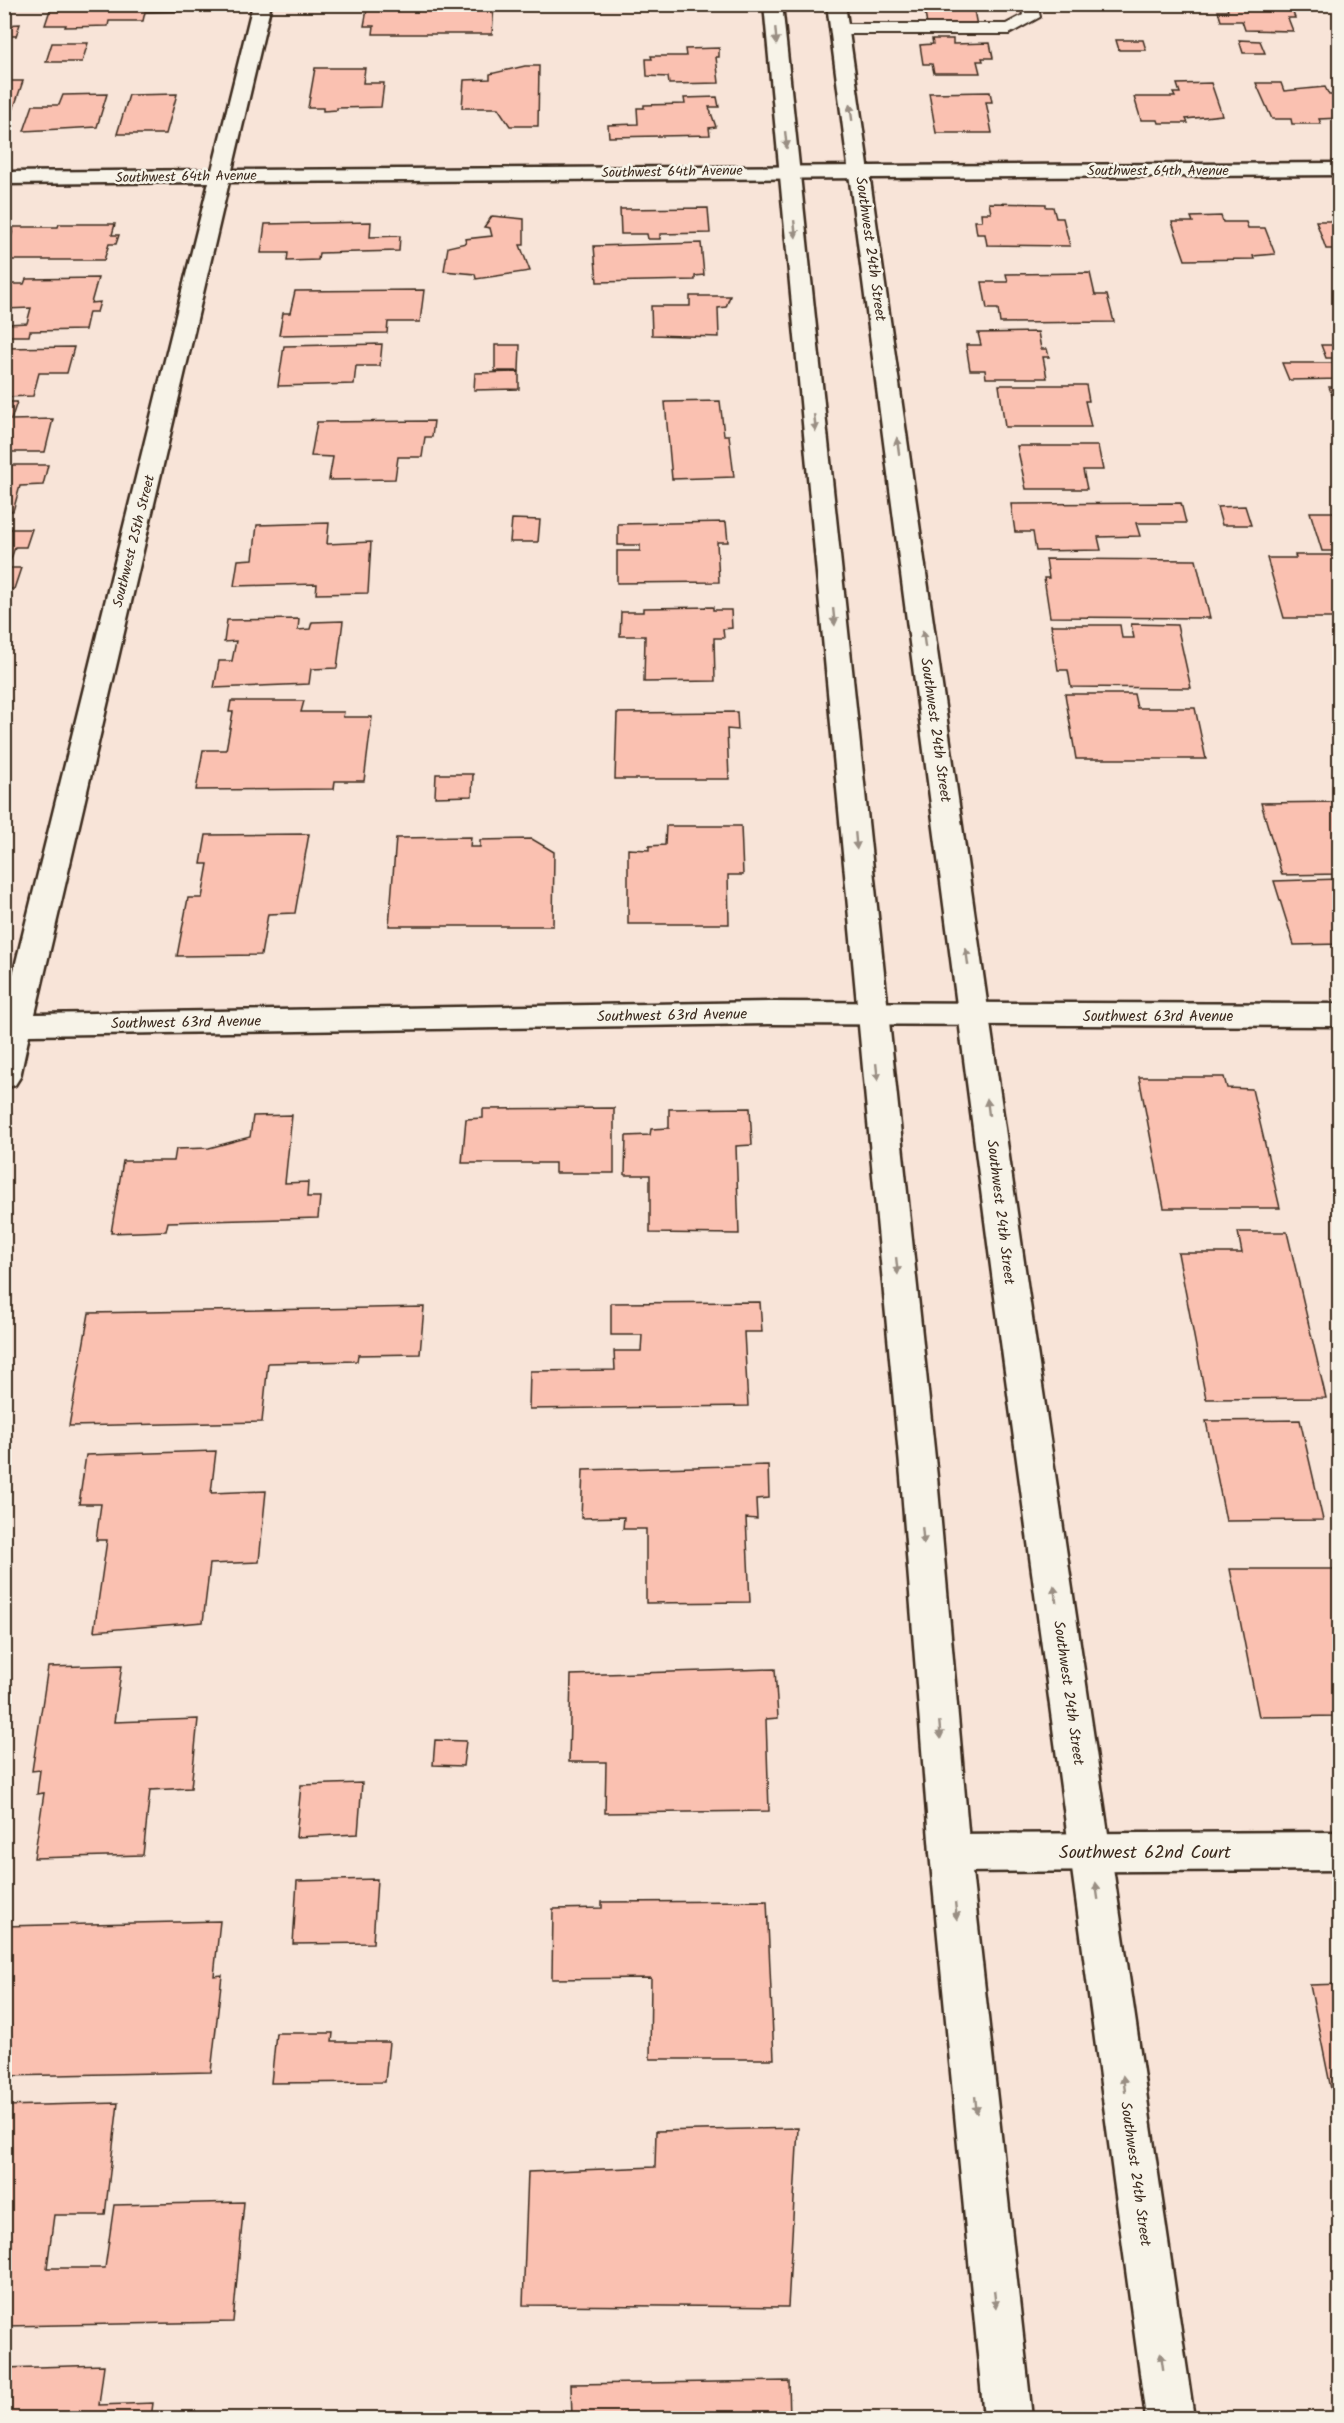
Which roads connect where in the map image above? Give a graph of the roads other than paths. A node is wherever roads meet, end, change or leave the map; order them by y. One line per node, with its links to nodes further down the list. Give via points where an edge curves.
1 (262, 4): 9 (main road, Southwest 25th Street)
2 (773, 4): 7 (main road, one-way to 7)
3 (836, 4): 5 (main road, Southwest 24th Street)
4 (1029, 4): 5 (lane, via 1032,17 1009,29 885,21)
5 (839, 29): 8 (main road, Southwest 24th Street, one-way to 5)
6 (1340, 169): 8 (main road, Southwest 64th Avenue)
7 (789, 170): 8 (main road, Southwest 64th Avenue); 9 (main road, Southwest 64th Avenue); 11 (main road, one-way to 11)
8 (860, 170): 12 (main road, Southwest 24th Street, one-way to 8)
9 (221, 176): 10 (main road, Southwest 64th Avenue); 14 (main road, Southwest 25th Street)
10 (4, 178)
11 (871, 1014): 12 (main road, Southwest 63rd Avenue); 14 (main road, Southwest 63rd Avenue); 17 (main road, one-way to 17, via 919,1477)
12 (975, 1015): 13 (main road, Southwest 63rd Avenue); 18 (main road, Southwest 24th Street, one-way to 12)
13 (1340, 1015)
14 (10, 1025): 15 (main road, Southwest 25th Street)
15 (4, 1077)
16 (1340, 1851): 18 (main road, Southwest 62nd Court)
17 (950, 1853): 18 (main road, Southwest 62nd Court); 19 (main road, one-way to 19)
18 (1092, 1853): 20 (main road, Southwest 24th Street, one-way to 18)
19 (1008, 2418)
20 (1170, 2418)

